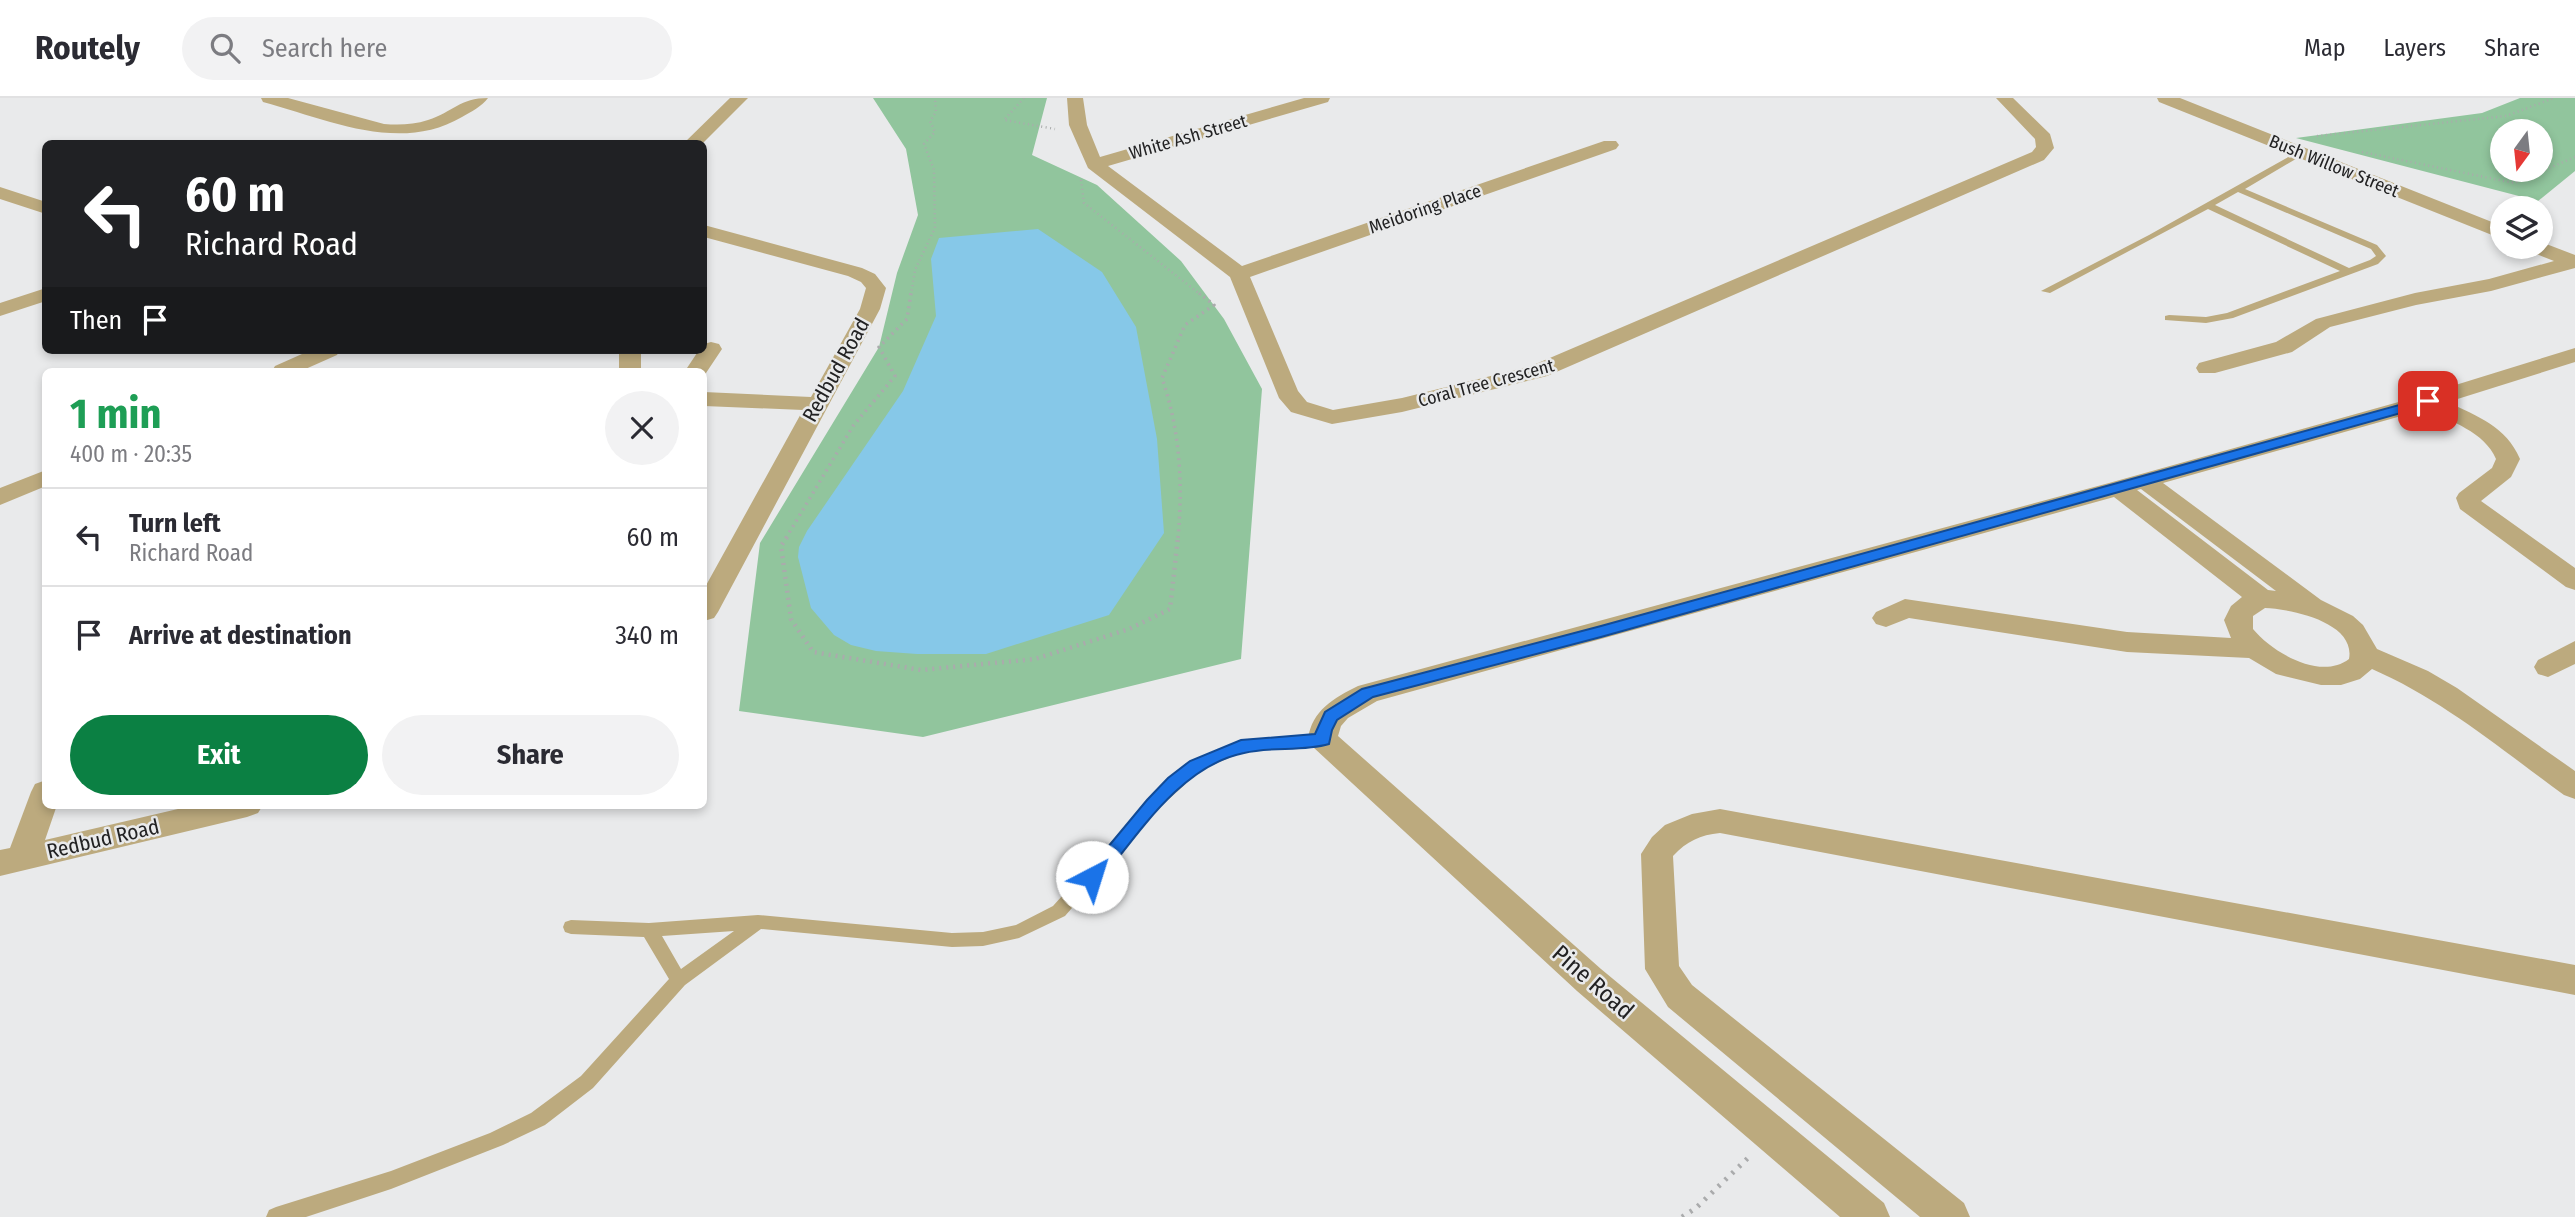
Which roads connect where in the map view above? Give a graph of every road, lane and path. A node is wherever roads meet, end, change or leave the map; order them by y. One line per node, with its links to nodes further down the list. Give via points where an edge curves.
1 (269, 98): 2 (street, via 401,131 435,126)
2 (480, 98)
3 (740, 98): 11 (street)
4 (1024, 98): 10 (path, via 1004,120)
5 (1075, 98): 16 (street)
6 (1322, 98): 16 (street, White Ash Street)
7 (2004, 98): 26 (street, Coral Tree Crescent, via 2044,138 2045,148 2038,156 1539,371 1402,405 1332,417 1299,407 1287,393)
8 (2165, 98): 13 (street, Bush Willow Street)
9 (2554, 98): 13 (path, via 2506,116)
10 (1056, 129)
11 (695, 140)
12 (1610, 145): 26 (street, Meidoring Place)
13 (2305, 145): 17 (lane); 21 (street, Bush Willow Street)
14 (2350, 150): 15 (path, via 2514,183)
15 (2575, 157)
16 (1087, 171): 26 (street); 44 (path, via 1084,203 1214,305 1185,325 1162,377 1173,407 1183,487 1170,609 1129,629 1035,659 921,670 813,652 791,619 781,546)
17 (2236, 188): 19 (lane); 25 (lane, via 2374,247 2381,256)
18 (0, 193): 20 (street)
19 (2207, 205): 25 (lane); 27 (lane)
20 (42, 207)
21 (2490, 228)
22 (707, 232): 39 (street, Redbud Road, via 855,272 876,288 870,309)
23 (2553, 254): 24 (street)
24 (2574, 262): 36 (street, via 2323,323 2284,346)
25 (2349, 272): 30 (lane, via 2229,316)
26 (1240, 274)
27 (2046, 291)
28 (42, 295): 29 (street)
29 (0, 310)
30 (2169, 318)
31 (711, 349): 35 (street)
32 (321, 354): 34 (street)
33 (2575, 355): 38 (street)
34 (290, 368)
35 (698, 368)
36 (2207, 368)
37 (707, 399): 39 (street)
38 (2428, 401): 41 (street); 45 (street, via 2480,427 2502,444 2508,459 2502,472 2468,498 2469,505)
39 (817, 404): 47 (street, Redbud Road)
40 (42, 479): 43 (street)
41 (2145, 481): 42 (street); 48 (street)
42 (2118, 488): 46 (street); 54 (street, via 1368,693 1331,716 1323,730)
43 (0, 497)
44 (803, 508)
45 (2575, 580)
46 (2262, 599): 48 (street); 50 (street, via 2239,612 2237,623)
47 (707, 606)
48 (2319, 610): 52 (street, via 2351,631)
49 (1886, 618): 50 (street, via 1905,608 2127,642)
50 (2255, 649): 52 (street, via 2273,661 2318,676 2353,672 2362,665)
51 (2575, 651): 53 (street)
52 (2365, 654): 55 (street, via 2447,695)
53 (2548, 667)
54 (1324, 739): 59 (lane, via 1241,747 1196,766 1153,805 1059,911 1019,931 952,940); 64 (street, Pine Road, via 1590,980)
55 (2575, 787)
56 (42, 800): 58 (street)
57 (230, 809): 58 (street, Redbud Road)
58 (11, 860)
59 (758, 922): 61 (lane); 62 (lane)
60 (571, 927): 61 (lane)
61 (649, 930): 62 (lane)
62 (679, 980): 65 (lane, via 587,1082 538,1119 390,1180)
63 (2575, 980): 68 (street, via 1720,821 1681,828 1657,854 1662,969 1670,984)
64 (1773, 1135): 66 (path); 67 (street, Pine Road)
65 (276, 1217)
66 (1682, 1217)
67 (1870, 1217)
68 (1950, 1217)

